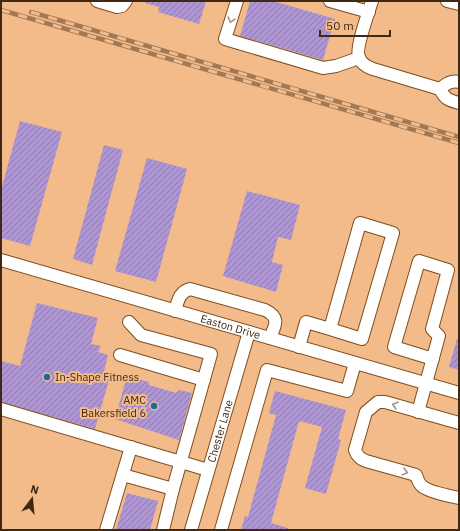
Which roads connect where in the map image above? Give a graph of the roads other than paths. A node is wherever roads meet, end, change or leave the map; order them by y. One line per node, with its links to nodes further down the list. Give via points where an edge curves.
1 (97, 1): 2 (street, via 118,7)
2 (126, 1)
3 (237, 1): 8 (street, one-way to 8, via 225,39 323,68)
4 (330, 1): 7 (street)
5 (447, 1): 6 (street)
6 (459, 4)
7 (371, 7): 8 (street, via 358,53)
8 (359, 58): 10 (street, via 373,69)
9 (459, 82): 10 (street, via 450,82)
10 (440, 89): 11 (street, via 448,100)
11 (459, 103)
12 (1, 260): 13 (street, Easton Drive)
13 (176, 311): 16 (street, Easton Drive); 17 (street, via 180,296 185,290 190,289 265,310 272,314 276,323)
14 (129, 322): 22 (street, via 141,335 211,354)
15 (330, 329): 15 (street, via 360,224 393,233 362,339); 18 (street, via 306,322)
16 (249, 332): 17 (street, Easton Drive); 30 (street, Chester Lane)
17 (270, 338): 18 (street, Easton Drive)
18 (299, 347): 21 (street, Easton Drive)
19 (120, 356): 22 (street)
20 (433, 359): 20 (street, via 439,336 432,329 448,270 420,261 394,347); 23 (street)
21 (355, 363): 23 (street, Easton Drive); 37 (street, via 347,391 267,370)
22 (204, 380): 29 (street)
23 (426, 384): 24 (street, Easton Drive); 26 (street)
24 (459, 393)
25 (1, 409): 28 (street)
26 (418, 412): 27 (street); 33 (street, one-way to 33, via 378,402 366,412 356,454 366,461 416,475 422,486)
27 (459, 423)
28 (131, 447): 29 (street); 31 (street)
29 (181, 461): 30 (street); 32 (street)
30 (208, 470): 36 (street, Chester Lane)
31 (123, 475): 32 (street); 34 (street)
32 (173, 489): 35 (street)
33 (459, 498)
34 (106, 530)
35 (163, 530)
36 (191, 530)
37 (221, 530)

